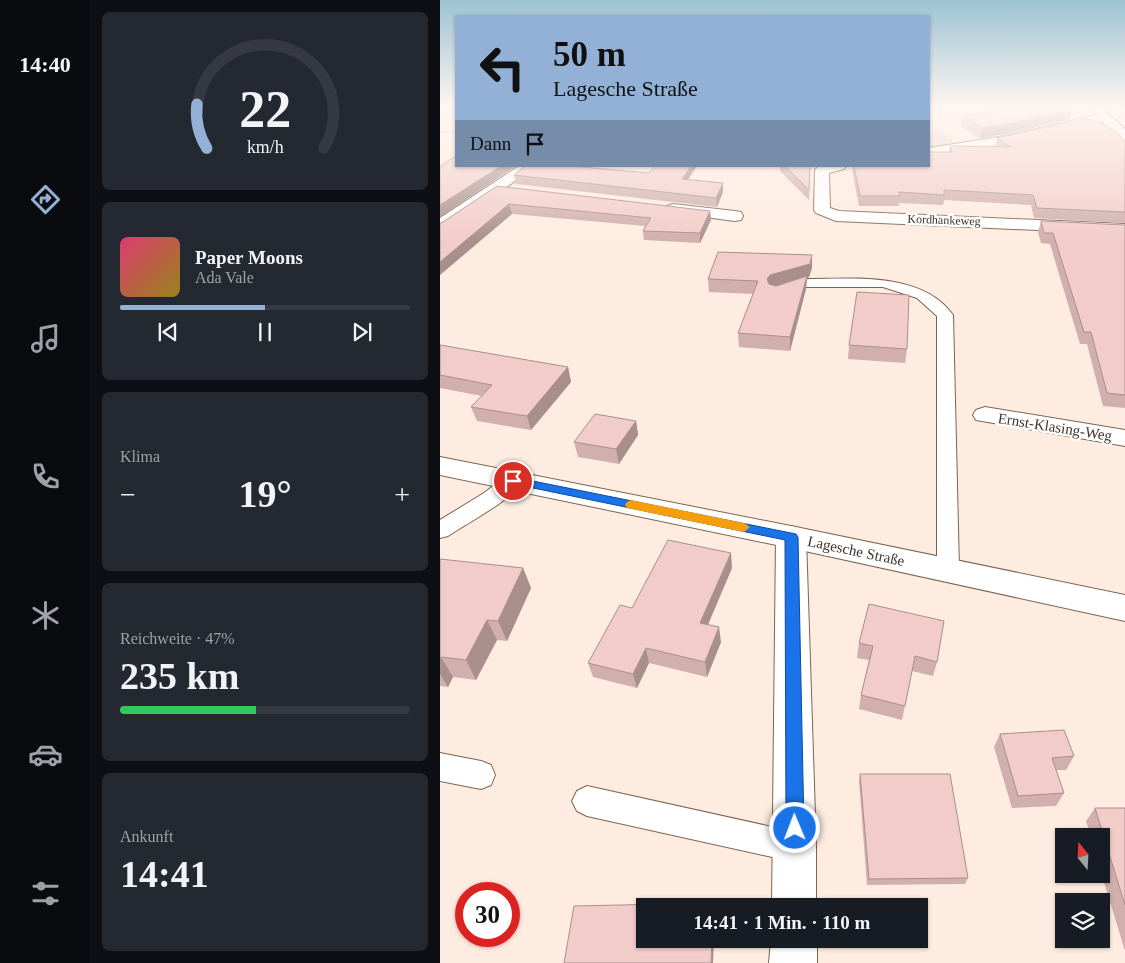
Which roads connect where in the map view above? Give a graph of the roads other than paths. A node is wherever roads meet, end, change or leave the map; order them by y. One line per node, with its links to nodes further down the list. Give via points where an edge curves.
1 (528, 167): 3 (street)
2 (835, 167): 8 (street, Kordhankeweg, via 822,170 822,210 836,216)
3 (496, 188): 4 (street); 7 (street)
4 (524, 192)
5 (658, 207): 6 (street)
6 (735, 216)
7 (440, 226)
8 (1125, 229)
9 (776, 292): 16 (lane, via 805,283 884,283 922,294 945,315)
10 (985, 416): 11 (street, Ernst-Klasing-Weg)
11 (1125, 438)
12 (440, 466): 13 (street, Lagesche Straße)
13 (513, 481): 14 (lane); 15 (street, Lagesche Straße)
14 (440, 530)
15 (791, 537): 16 (street, Lagesche Straße); 21 (street)
16 (948, 570): 17 (street, Lagesche Straße)
17 (1125, 608)
18 (440, 767): 19 (lane)
19 (481, 775)
20 (587, 801): 21 (lane)
21 (795, 847): 22 (street)
22 (794, 898)
23 (794, 948): 24 (street)
24 (793, 963)

